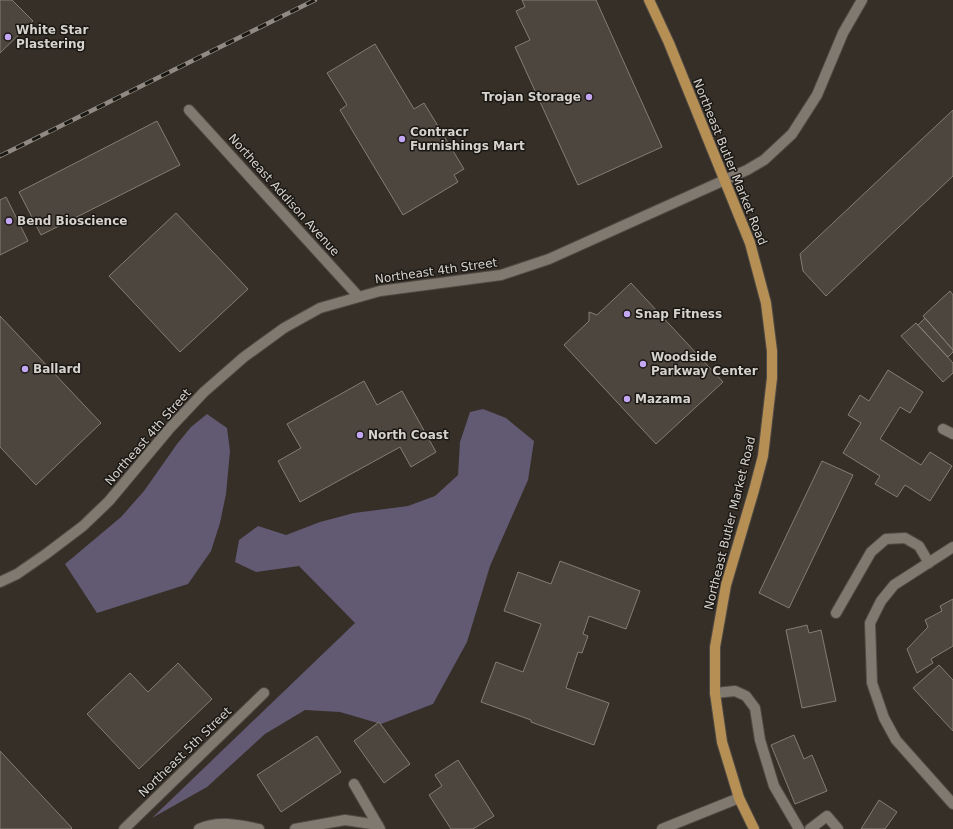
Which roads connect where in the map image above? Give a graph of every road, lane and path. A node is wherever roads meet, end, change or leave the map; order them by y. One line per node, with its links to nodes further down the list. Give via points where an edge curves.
1 (649, 0): 4 (main road, Northeast Butler Market Road)
2 (862, 0): 4 (street, Northeast 4th Street, via 843,33 816,95 792,134 764,160)
3 (189, 110): 5 (street, Northeast Addison Avenue)
4 (724, 180): 5 (street, Northeast 4th Street, via 549,259 501,275); 13 (main road, Northeast Butler Market Road, via 750,243 766,303 772,351 772,378 763,456 726,585 717,631)
5 (359, 296): 10 (street, Northeast 4th Street, via 320,308 284,328 244,357 204,392 109,501 83,526 17,574)
6 (944, 429): 7 (street)
7 (953, 434)
8 (953, 547): 9 (street)
9 (929, 563): 11 (street, via 919,546 905,538 886,539 871,552); 16 (street, via 894,585 881,601 870,623 872,683 884,718 896,740)
10 (0, 582)
11 (836, 614)
12 (264, 693): 17 (street, Northeast 5th Street)
13 (715, 693): 15 (main road, Northeast Butler Market Road, via 722,742); 24 (street, via 735,691 746,696 755,708 760,740 774,786)
14 (354, 784): 18 (street)
15 (739, 798): 22 (street); 23 (main road, Northeast Butler Market Road)
16 (953, 804)
17 (129, 827)
18 (379, 827): 21 (street, via 345,820)
19 (199, 829): 20 (street, via 232,824)
20 (259, 829)
21 (295, 829)
22 (662, 829)
23 (754, 829)
24 (799, 829)
25 (810, 829): 26 (street, via 827,816)
26 (838, 829)

